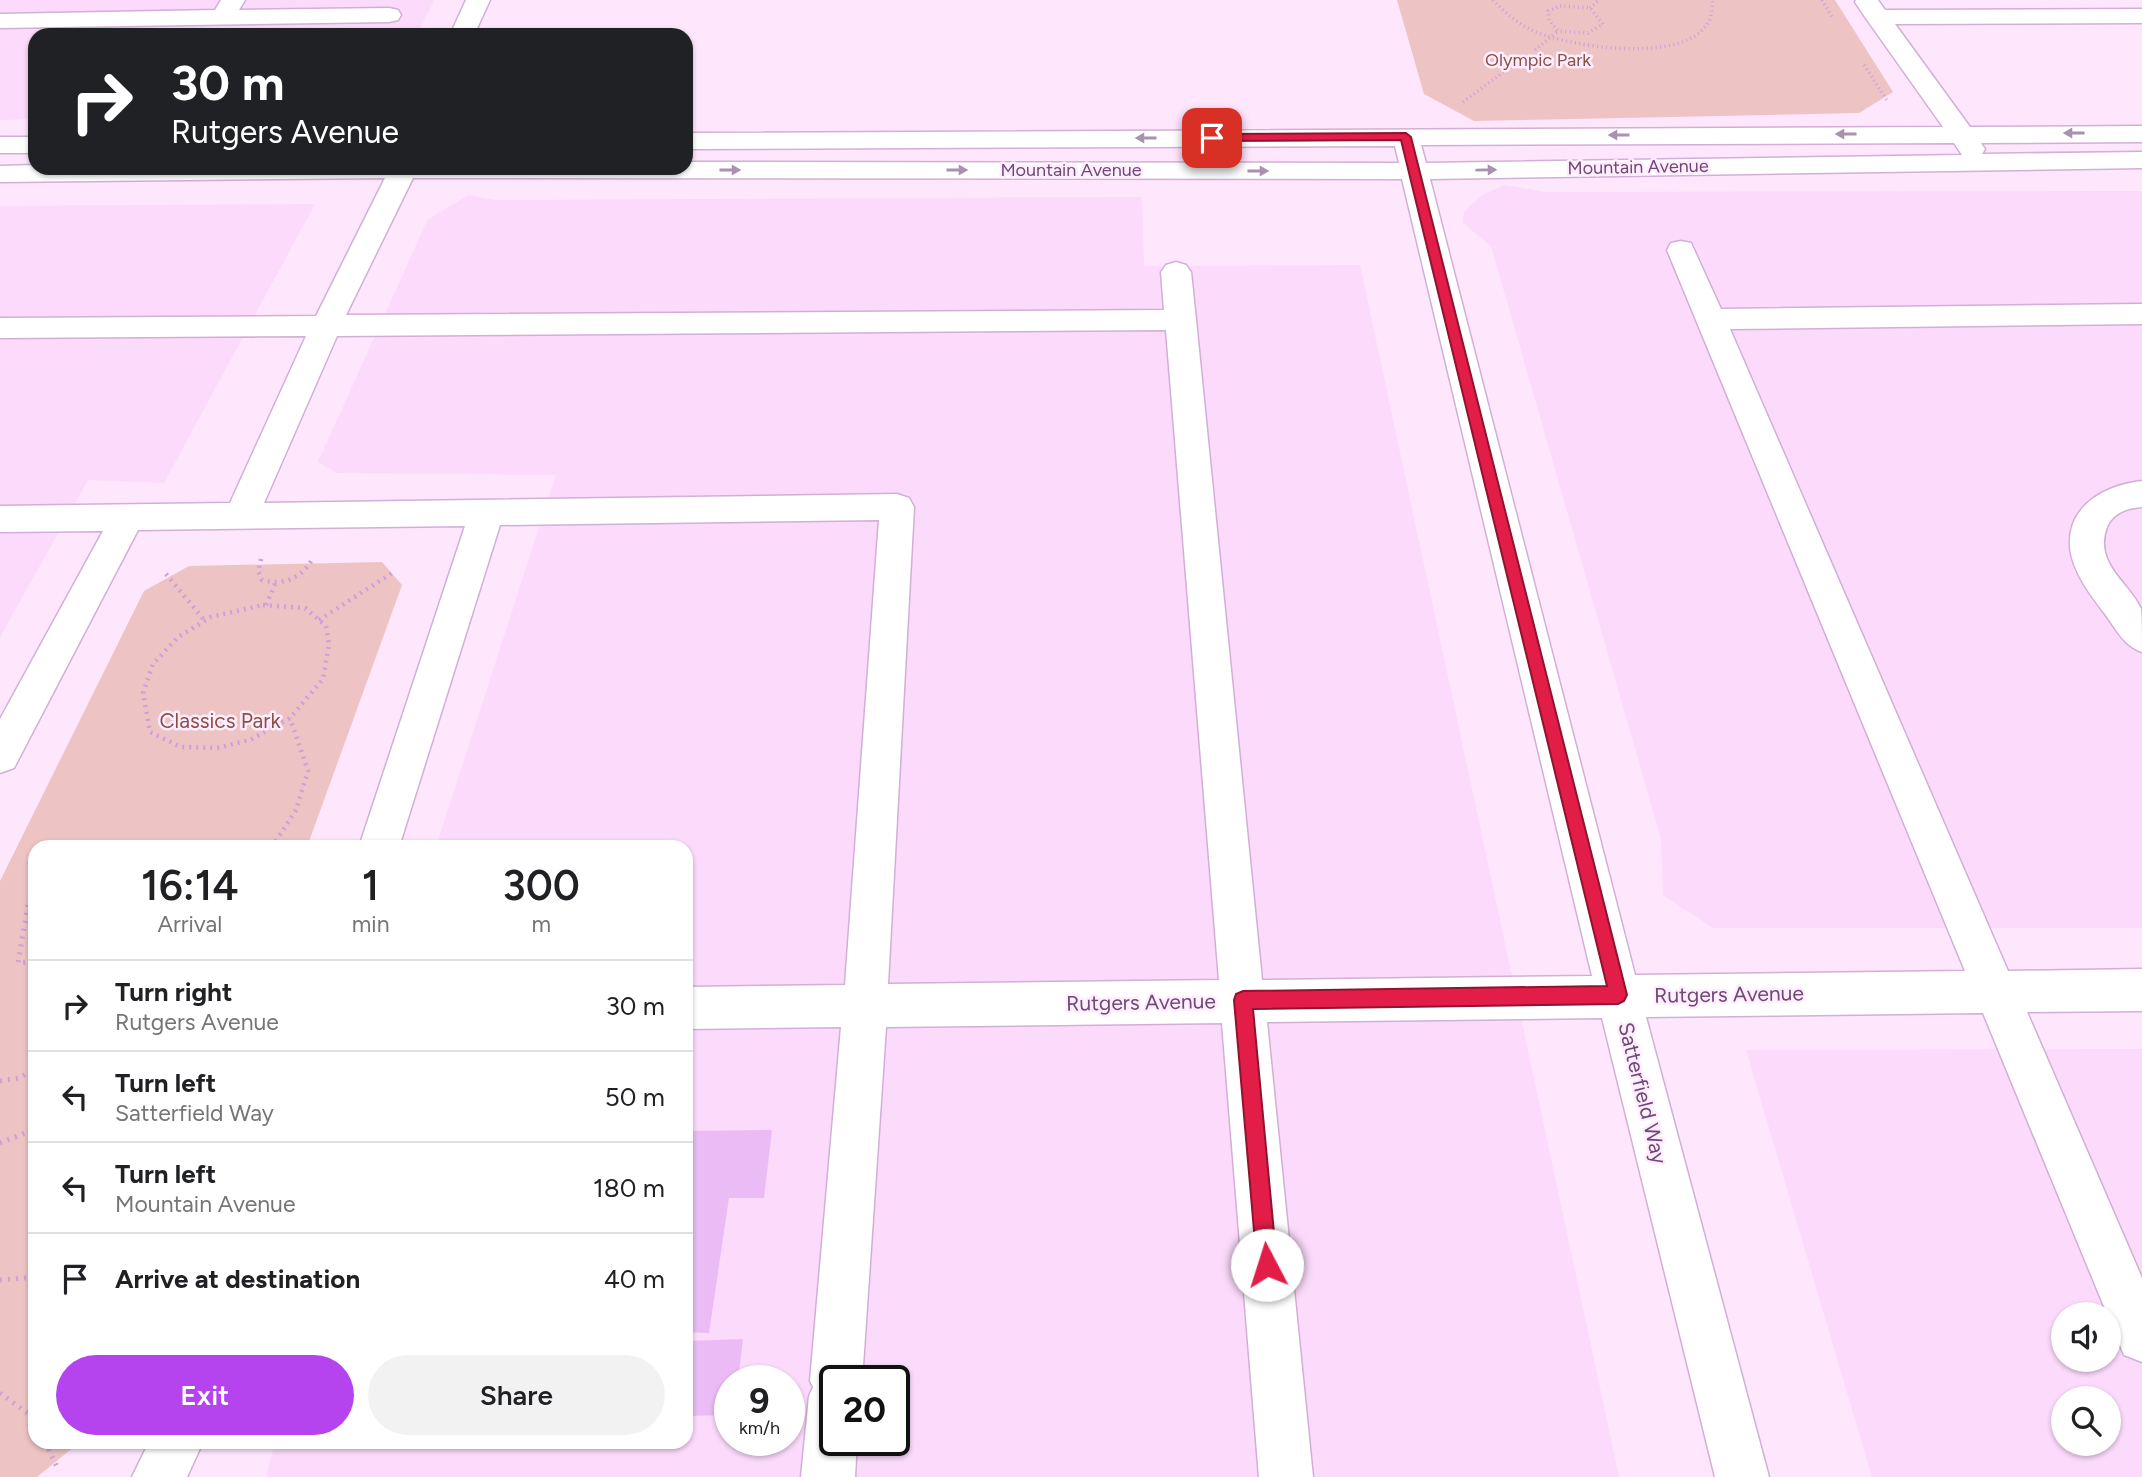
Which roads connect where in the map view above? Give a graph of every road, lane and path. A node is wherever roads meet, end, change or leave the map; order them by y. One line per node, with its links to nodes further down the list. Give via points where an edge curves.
1 (478, 0): 11 (street)
2 (1493, 0): 13 (path, via 1516,21)
3 (1599, 0): 5 (path)
4 (1713, 0): 13 (path, via 1714,13 1708,25 1692,37 1664,46 1623,50)
5 (1590, 8): 12 (path, via 1560,6 1548,11); 12 (path, via 1603,24 1599,30)
6 (1871, 8): 9 (street); 15 (street)
7 (228, 9): 8 (street); 10 (street)
8 (388, 15)
9 (2142, 16)
10 (0, 20)
11 (465, 28)
12 (1558, 31): 13 (path)
13 (1552, 37): 14 (path)
14 (1535, 50)
15 (1962, 133): 16 (street, Mountain Avenue, one-way to 15); 20 (street, Mountain Avenue, one-way to 20); 22 (street)
16 (2142, 134)
17 (693, 141): 20 (street, Mountain Avenue, one-way to 17)
18 (0, 145): 19 (street)
19 (28, 145)
20 (1410, 154): 22 (street, Mountain Avenue, one-way to 22); 23 (street, Mountain Avenue, one-way to 20); 56 (street, Satterfield Way)
21 (2142, 160): 22 (street, Mountain Avenue)
22 (1979, 161)
23 (693, 165)
24 (0, 174): 25 (street, Mountain Avenue)
25 (28, 174)
26 (401, 175): 32 (street)
27 (1681, 250): 30 (street)
28 (1176, 272): 31 (street)
29 (2142, 314): 30 (street)
30 (1712, 319): 55 (street)
31 (1181, 320): 32 (street); 57 (street)
32 (326, 326): 33 (street); 36 (street)
33 (0, 328)
34 (2142, 494): 47 (street, via 2099,508 2087,537 2089,558)
35 (486, 511): 36 (street); 51 (street); 59 (street, via 897,507)
36 (242, 514): 37 (street)
37 (128, 517): 38 (street); 49 (street)
38 (0, 519)
39 (313, 558): 43 (path, via 300,576)
40 (261, 559): 43 (path, via 258,571 262,580)
41 (395, 571): 45 (path)
42 (166, 574): 46 (path)
43 (275, 584): 44 (path)
44 (266, 605): 45 (path, via 306,608); 46 (path)
45 (319, 620): 48 (path, via 326,626 329,644 323,679)
46 (205, 621): 48 (path, via 178,637 153,664 143,693 150,732 181,747 217,748 250,740)
47 (2142, 637)
48 (290, 718): 50 (path, via 308,771 296,810)
49 (0, 757)
50 (277, 840)
51 (381, 840)
52 (28, 904): 53 (path, via 18,962)
53 (28, 961)
54 (2142, 990): 55 (street, Rutgers Avenue)
55 (1994, 991): 56 (street, Rutgers Avenue); 66 (street)
56 (1618, 995): 57 (street, Rutgers Avenue); 77 (street, Satterfield Way)
57 (1243, 1000): 59 (street, Rutgers Avenue); 76 (street)
58 (693, 1008): 59 (street, Rutgers Avenue)
59 (865, 1008): 67 (street)
60 (28, 1072): 61 (path)
61 (0, 1081)
62 (28, 1132): 63 (path)
63 (0, 1143)
64 (28, 1278): 65 (path)
65 (0, 1280)
66 (2142, 1336)
67 (837, 1365)
68 (0, 1393): 69 (path)
69 (28, 1413)
70 (48, 1449): 73 (path)
71 (173, 1449): 74 (street)
72 (830, 1456): 75 (street)
73 (59, 1471)
74 (159, 1477)
75 (828, 1477)
76 (1286, 1477)
77 (1742, 1477)

